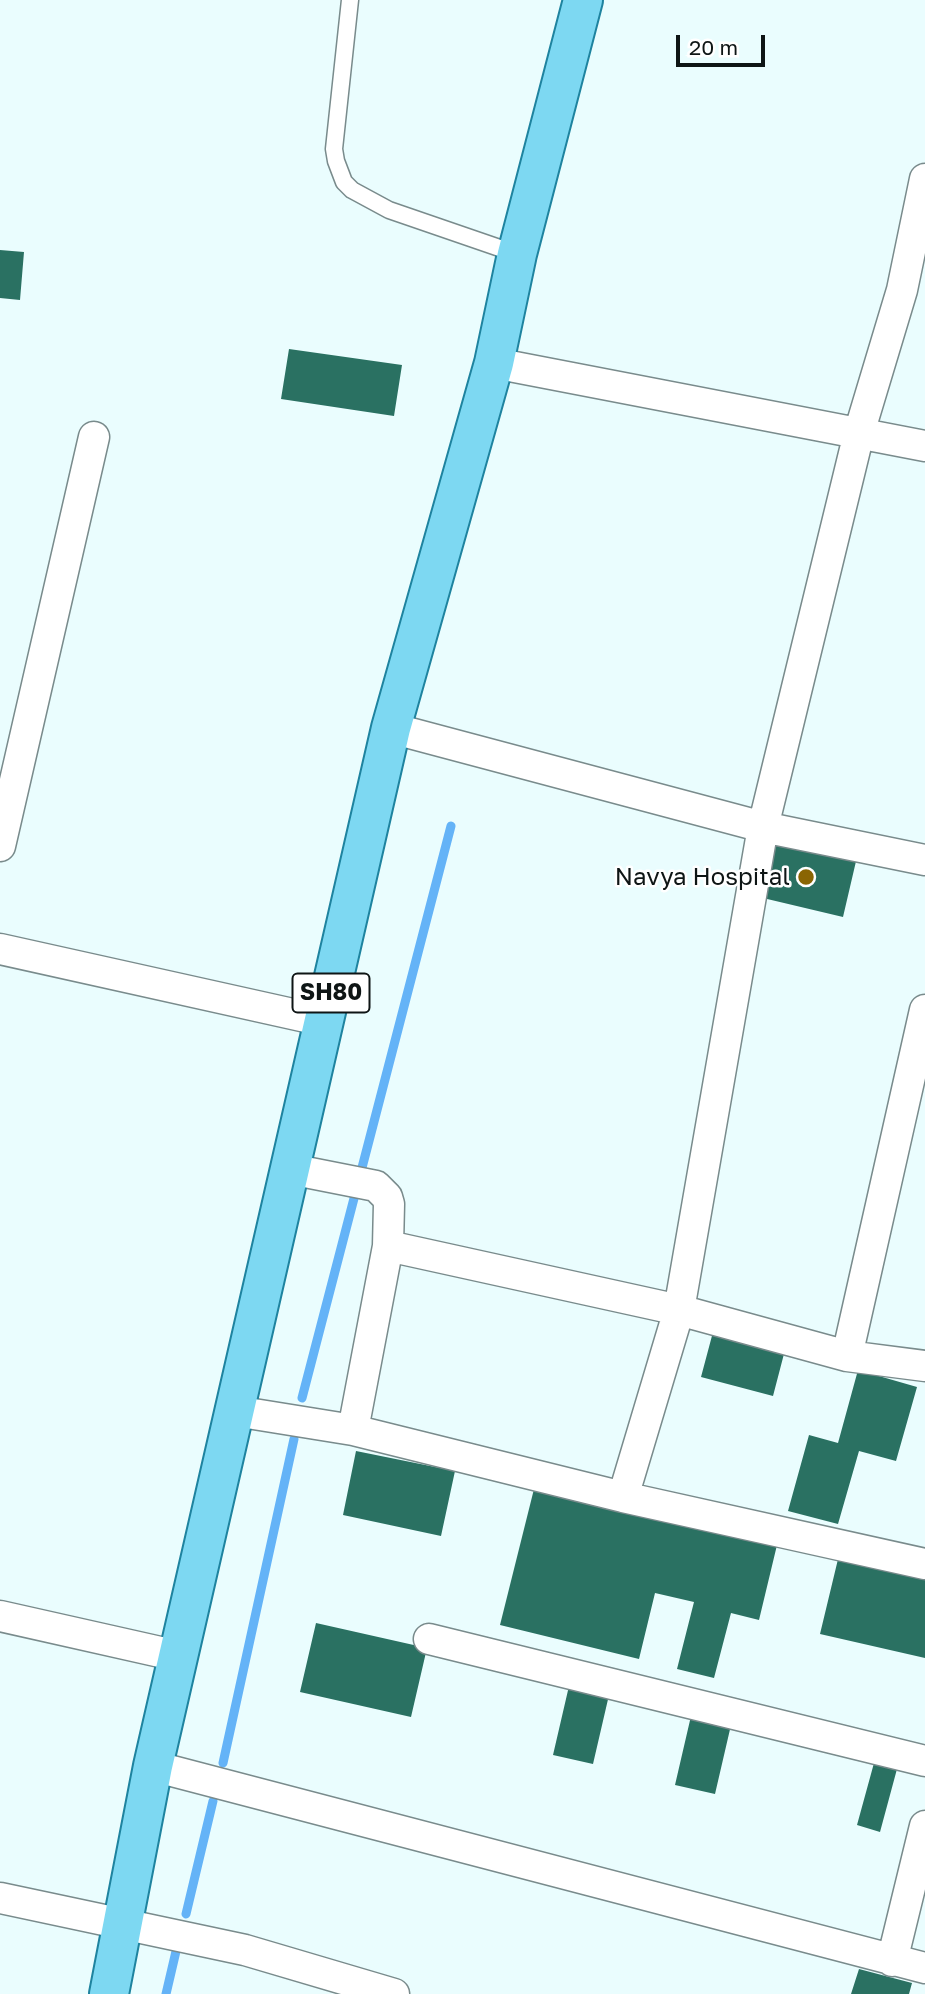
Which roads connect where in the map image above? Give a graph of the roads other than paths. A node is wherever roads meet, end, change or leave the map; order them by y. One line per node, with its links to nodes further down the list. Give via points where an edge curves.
1 (350, 0): 4 (lane, via 334,149 344,182 389,210)
2 (583, 0): 4 (main road, SH80)
3 (925, 179): 6 (street, via 902,290)
4 (517, 254): 5 (main road, SH80)
5 (494, 363): 6 (street); 9 (main road, SH80)
6 (859, 433): 8 (street); 10 (street)
7 (94, 437): 11 (street)
8 (925, 446)
9 (391, 728): 10 (street); 15 (main road, SH80)
10 (763, 827): 12 (street); 18 (street)
11 (0, 846)
12 (925, 860)
13 (0, 949): 15 (street)
14 (925, 1010): 19 (street)
15 (324, 1021): 16 (main road, SH80)
16 (304, 1171): 17 (street, via 370,1184 387,1197); 21 (main road, SH80)
17 (388, 1246): 18 (street); 22 (street)
18 (679, 1310): 19 (street); 23 (street)
19 (848, 1356): 20 (street)
20 (925, 1366)
21 (234, 1411): 22 (street); 27 (main road, SH80)
22 (353, 1430): 23 (street)
23 (624, 1497): 24 (street)
24 (925, 1563)
25 (0, 1616): 27 (street)
26 (429, 1639): 28 (street)
27 (178, 1656): 29 (main road, SH80)
28 (925, 1761)
29 (153, 1766): 32 (main road, SH80); 33 (street)
30 (925, 1826): 33 (street)
31 (0, 1898): 32 (street)
32 (124, 1925): 35 (main road, SH80); 36 (street, via 245,1950)
33 (892, 1961): 34 (street)
34 (925, 1968)
35 (109, 1994)
36 (394, 1994)

